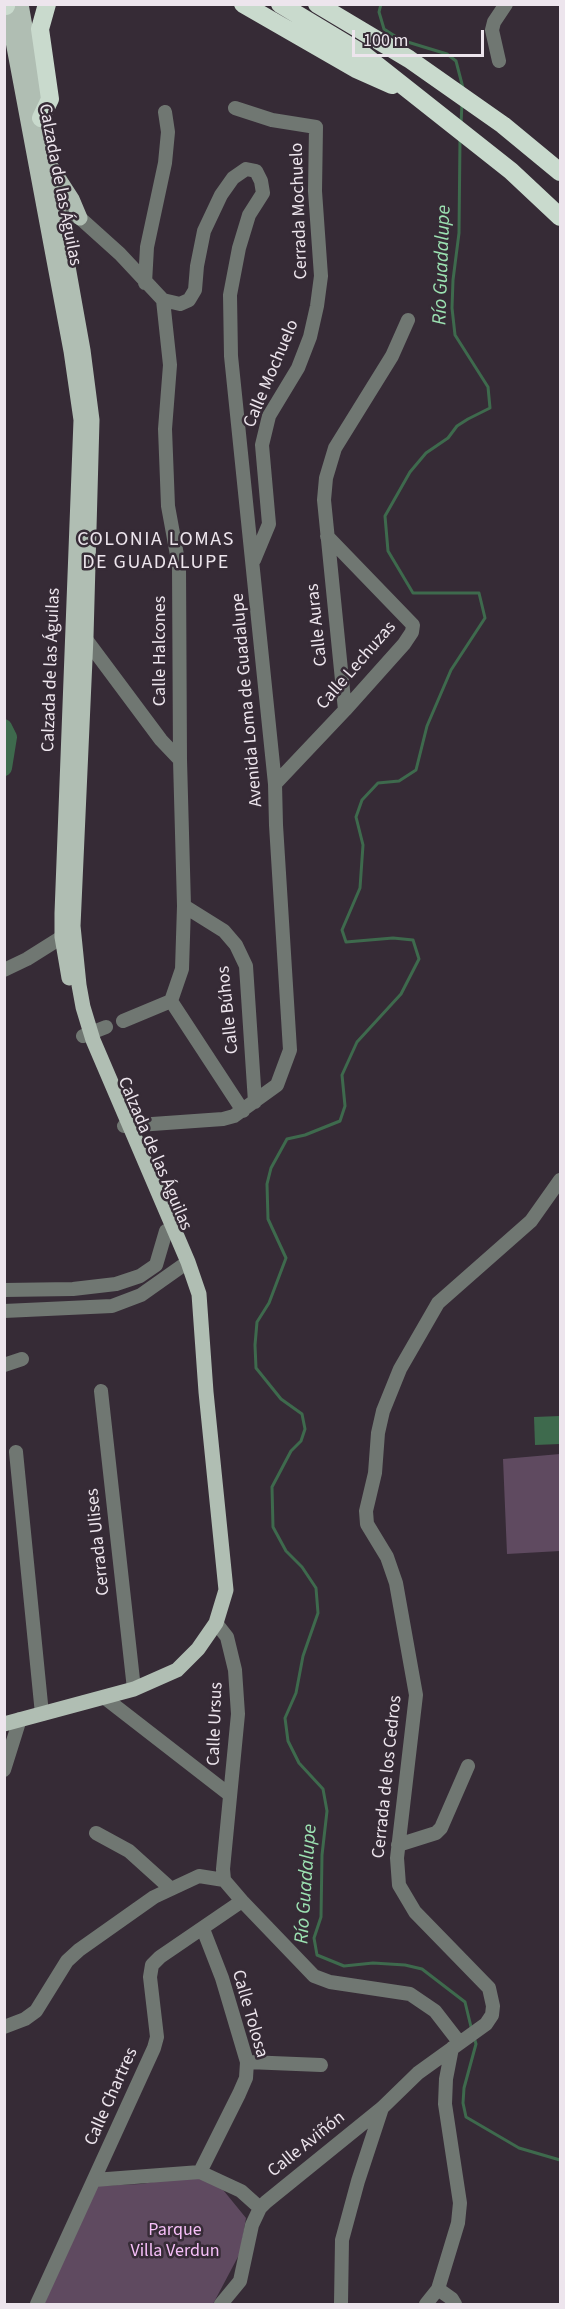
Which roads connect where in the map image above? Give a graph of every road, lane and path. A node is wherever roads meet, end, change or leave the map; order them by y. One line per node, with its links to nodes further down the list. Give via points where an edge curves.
1 (35, 4): 9 (highway)
2 (47, 4): 9 (highway)
3 (243, 4): 12 (highway, via 356,69)
4 (280, 4): 12 (highway, via 363,54)
5 (317, 4): 10 (highway)
6 (338, 4): 10 (highway, via 373,28)
7 (506, 4): 11 (street, via 492,30)
8 (9, 5): 15 (main road, Calzada de las Águilas); 18 (main road, Calzada de las Águilas)
9 (40, 29): 15 (highway, via 50,93)
10 (385, 43): 17 (highway, via 503,125)
11 (499, 61)
12 (420, 98): 19 (highway)
13 (235, 108): 23 (street, Cerrada Mochuelo, via 272,120 316,127 315,191 321,276)
14 (165, 112): 21 (street, via 168,132 147,247)
15 (41, 118): 16 (main road, Calzada de las Águilas)
16 (49, 163): 18 (main road, Calzada de las Águilas); 20 (main road)
17 (561, 172)
18 (50, 210): 20 (street); 27 (main road, Calzada de las Águilas, via 83,350 92,420)
19 (561, 217)
20 (80, 218): 21 (street)
21 (145, 283): 22 (street)
22 (163, 300): 26 (street, Avenida Loma de Guadalupe, via 180,304 189,300 195,290 204,231 221,195 233,178 246,170 256,171 263,193 249,215 230,295 231,356); 29 (street, Calle Halcones, via 170,365 165,429 168,506 179,566)
23 (317, 306): 26 (street, Calle Mochuelo, via 298,368 269,416 262,445 269,524)
24 (408, 320): 25 (street, via 392,356 335,448 326,478)
25 (327, 536): 28 (street, Calle Auras); 28 (street, Calle Lechuzas, via 413,625 404,644)
26 (254, 561): 30 (street, Avenida Loma de Guadalupe)
27 (80, 632): 29 (street); 32 (main road, Calzada de las Águilas)
28 (345, 710): 30 (street, Calle Lechuzas)
29 (180, 760): 31 (street, Calle Halcones)
30 (275, 784): 38 (street, Avenida Loma de Guadalupe, via 290,1050 277,1085)
31 (184, 906): 34 (street, Calle Halcones, via 182,969); 38 (street, Calle Búhos, via 224,931 246,966)
32 (68, 931): 33 (street); 37 (main road, Calzada de las Águilas)
33 (4, 970)
34 (171, 1001): 35 (street); 39 (street)
35 (123, 1021)
36 (106, 1027): 37 (street)
37 (86, 1034): 40 (main road, Calzada de las Águilas, via 102,1083)
38 (255, 1102): 39 (street, Avenida Loma de Guadalupe)
39 (243, 1111): 40 (street, Avenida Loma de Guadalupe, via 222,1119)
40 (126, 1125): 42 (main road, Calzada de las Águilas); 48 (main road, Calzada de las Águilas, via 188,1263 199,1294)
41 (561, 1180): 63 (street, Cerrada de los Cedros, via 531,1221 438,1303 400,1369 383,1411 367,1524 387,1557 396,1583 416,1695)
42 (166, 1231): 43 (street); 44 (main road, Calzada de las Águilas)
43 (156, 1265): 45 (street); 46 (street, via 140,1276 116,1284)
44 (182, 1266): 45 (street); 48 (main road, Calzada de las Águilas)
45 (163, 1281): 47 (street, via 112,1306)
46 (4, 1290)
47 (4, 1311)
48 (200, 1318): 53 (main road, Calzada de las Águilas, via 226,1590)
49 (22, 1359): 50 (street)
50 (4, 1365)
51 (101, 1391): 54 (street, Cerrada Ulises)
52 (15, 1452): 56 (street)
53 (216, 1623): 54 (main road, Calzada de las Águilas, via 177,1670); 61 (street, Calle Ursus, via 227,1637 235,1670 238,1714)
54 (134, 1689): 55 (main road, Calzada de las Águilas)
55 (105, 1698): 56 (main road, Calzada de las Águilas); 61 (street)
56 (42, 1714): 57 (main road, Calzada de las Águilas)
57 (20, 1719): 58 (main road, Calzada de las Águilas); 60 (street)
58 (4, 1724)
59 (468, 1766): 63 (street, via 441,1828)
60 (4, 1770)
61 (230, 1795): 64 (street, Calle Ursus)
62 (96, 1833): 65 (street, via 129,1851)
63 (398, 1845): 69 (street, Cerrada de los Cedros, via 398,1878 408,1901 489,1989 494,2011 486,2024)
64 (224, 1880): 65 (street, via 199,1876); 66 (street)
65 (170, 1888): 68 (street, via 79,1950 61,1968 36,2011)
66 (242, 1901): 67 (street, Calle Chartres); 69 (street, via 314,1976 410,1994 435,2011)
67 (203, 1929): 70 (street, Calle Tolosa); 74 (street, Calle Chartres, via 152,1965 156,2042)
68 (4, 2027)
69 (457, 2044): 72 (street, Calle Aviñón, via 418,2073); 76 (street, via 446,2079 445,2104 460,2203)
70 (247, 2062): 71 (street); 73 (street, Calle Tolosa, via 246,2078)
71 (321, 2065)
72 (382, 2108): 75 (street, Calle Aviñón); 79 (street, via 342,2240)
73 (200, 2172): 74 (street); 75 (street, via 241,2191)
74 (94, 2180): 77 (street, Calle Chartres)
75 (260, 2208): 78 (street, via 252,2225 240,2282)
76 (438, 2289): 80 (street); 81 (street)
77 (37, 2304)
78 (221, 2304)
79 (341, 2304)
80 (426, 2304)
81 (455, 2304)

